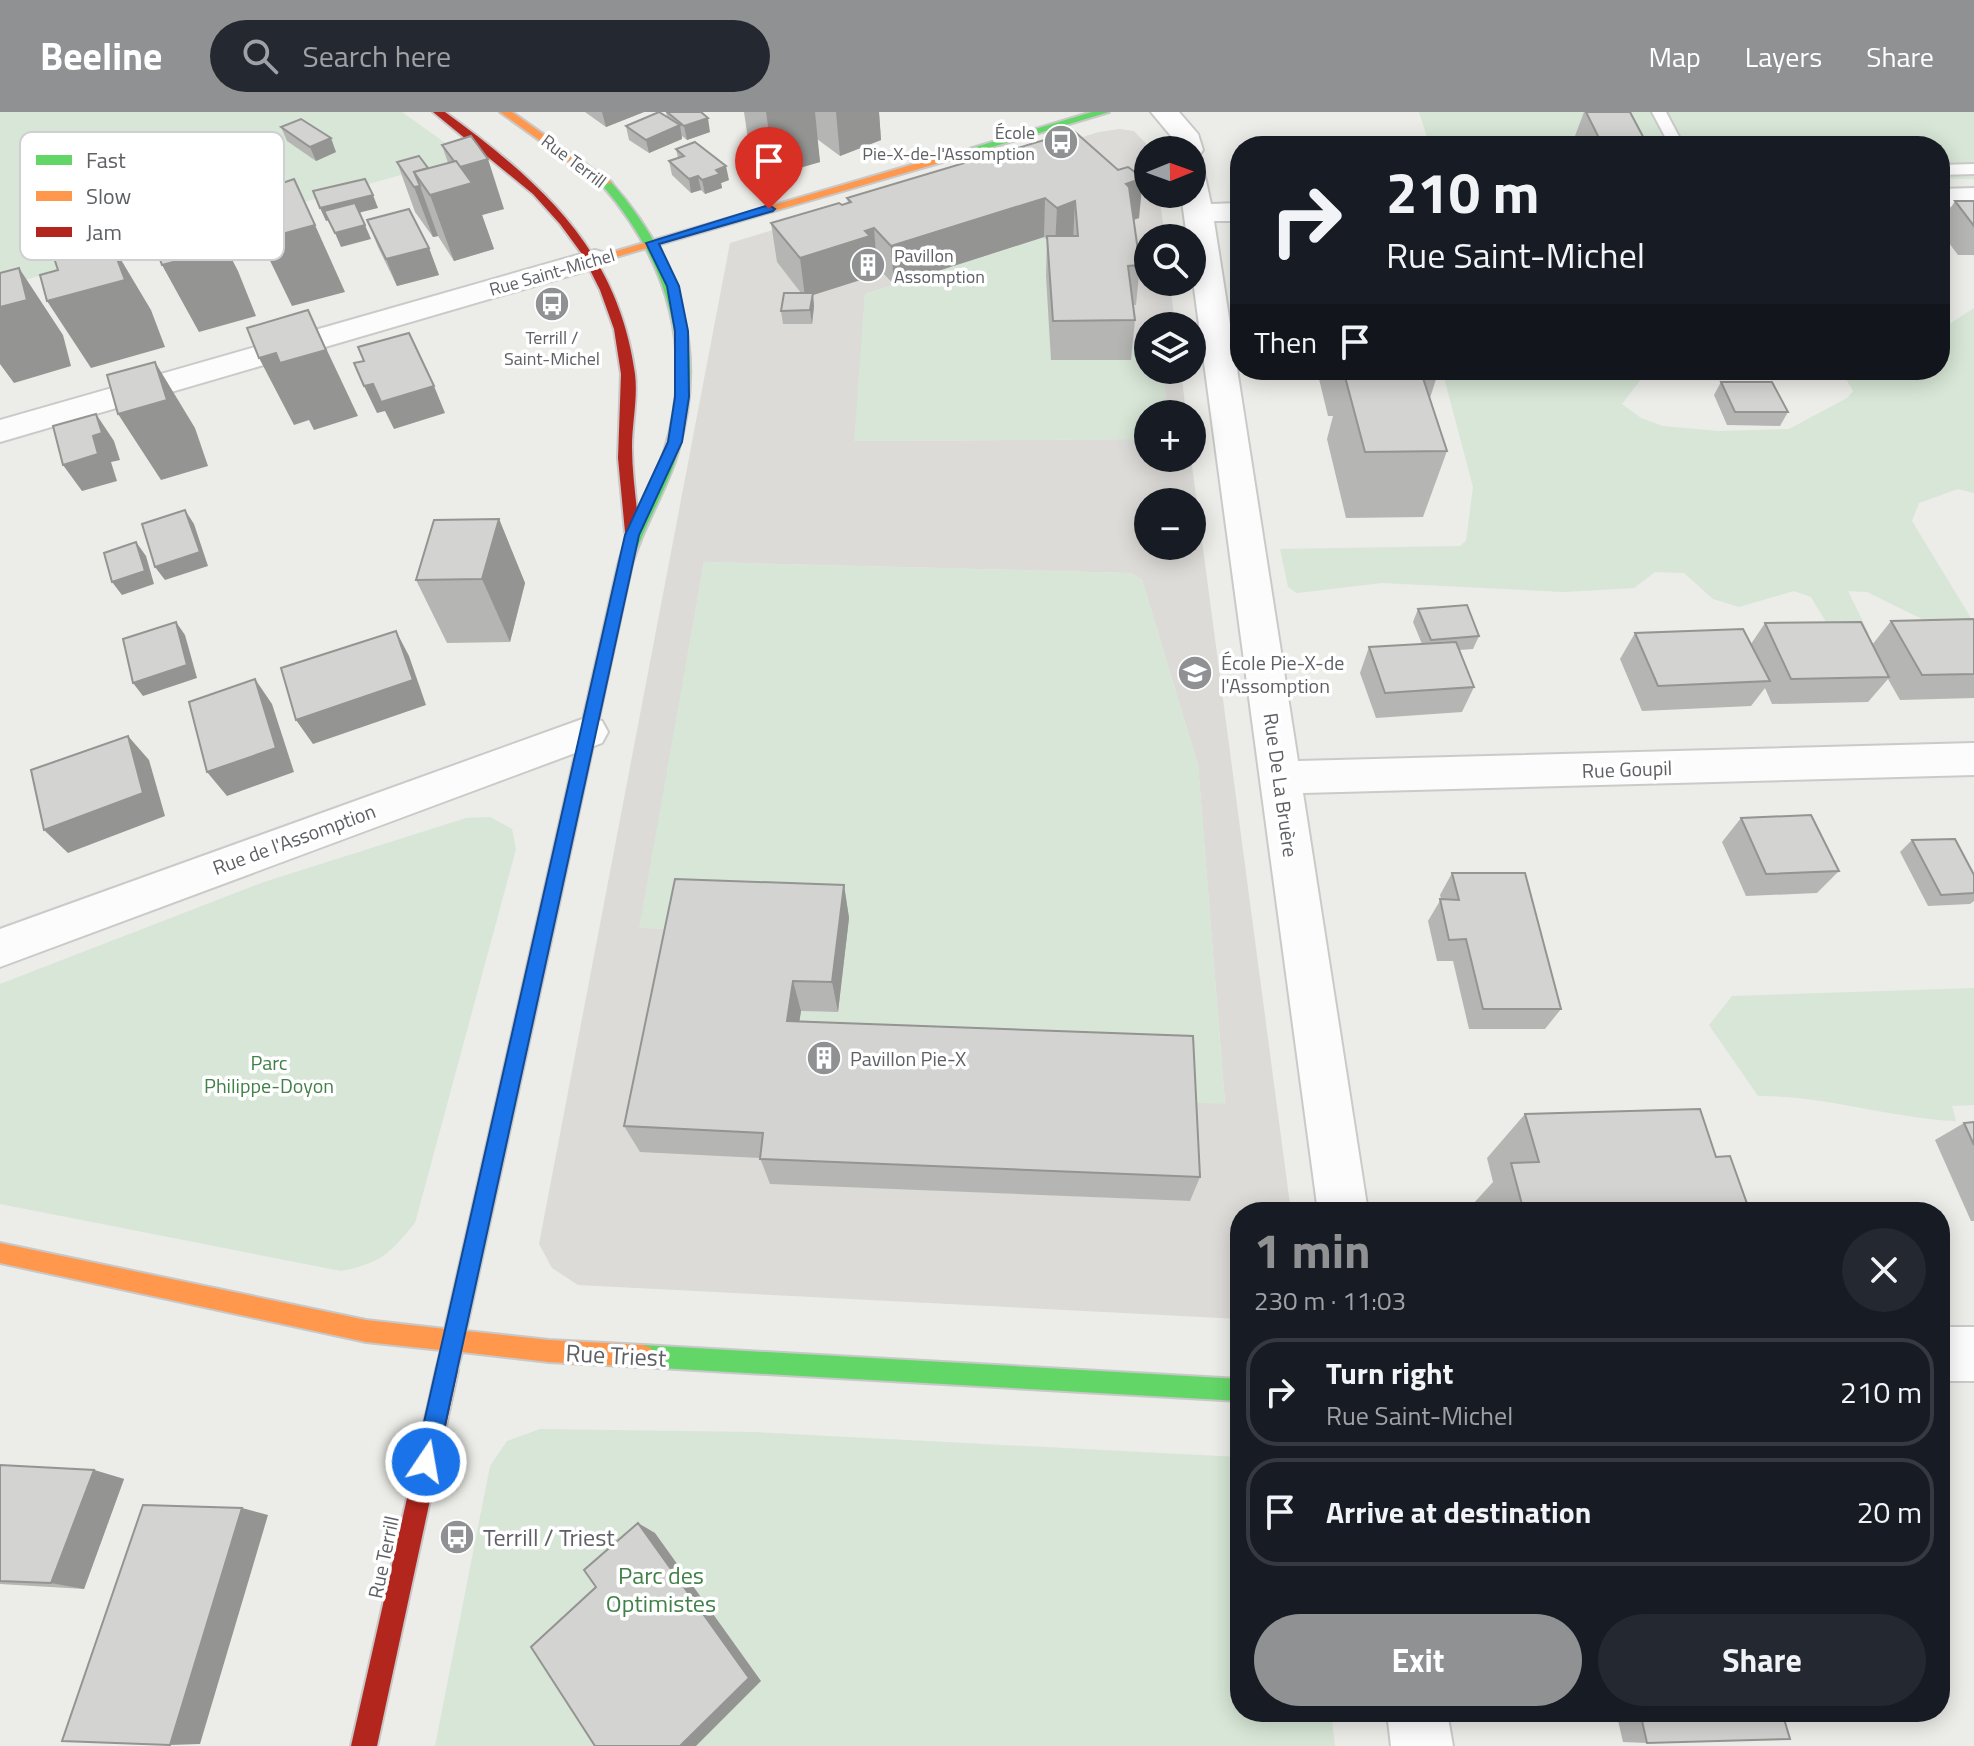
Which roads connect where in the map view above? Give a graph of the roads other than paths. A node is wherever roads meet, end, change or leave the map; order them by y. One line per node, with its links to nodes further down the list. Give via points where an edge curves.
1 (438, 112): 16 (street, Rue Terrill, via 522,173)
2 (505, 112): 15 (street, Rue Terrill, via 591,170 617,194)
3 (1104, 112): 15 (street, Rue Saint-Michel)
4 (1164, 112): 6 (street)
5 (1659, 112): 7 (lane)
6 (1185, 136)
7 (1672, 136)
8 (1974, 169): 9 (lane)
9 (1950, 170)
10 (1974, 197): 11 (street)
11 (1950, 198)
12 (1197, 208): 14 (street, Rue De La Bruère)
13 (1230, 212): 14 (street)
14 (1198, 213): 21 (street, Rue De La Bruère)
15 (652, 243): 16 (street, Rue Saint-Michel); 18 (street, Rue Terrill, via 673,286 682,331 682,397 675,442)
16 (595, 259): 17 (street, Rue Saint-Michel); 18 (street, Rue Terrill, via 612,297 626,359)
17 (0, 431)
18 (632, 535): 19 (street, Rue Terrill)
19 (588, 732): 22 (street, Rue de l'Assomption); 25 (street, Rue Terrill)
20 (1974, 759): 21 (street, Rue Goupil)
21 (1280, 778): 23 (street, Rue De La Bruère)
22 (0, 948)
23 (1342, 1202)
24 (0, 1253): 25 (street, Rue Triest, via 366,1331)
25 (452, 1342): 28 (street, Rue Triest); 30 (street, Rue Terrill)
26 (1950, 1354): 27 (street)
27 (1974, 1354)
28 (1230, 1389)
29 (1418, 1722): 31 (street)
30 (364, 1746)
31 (1422, 1746)

